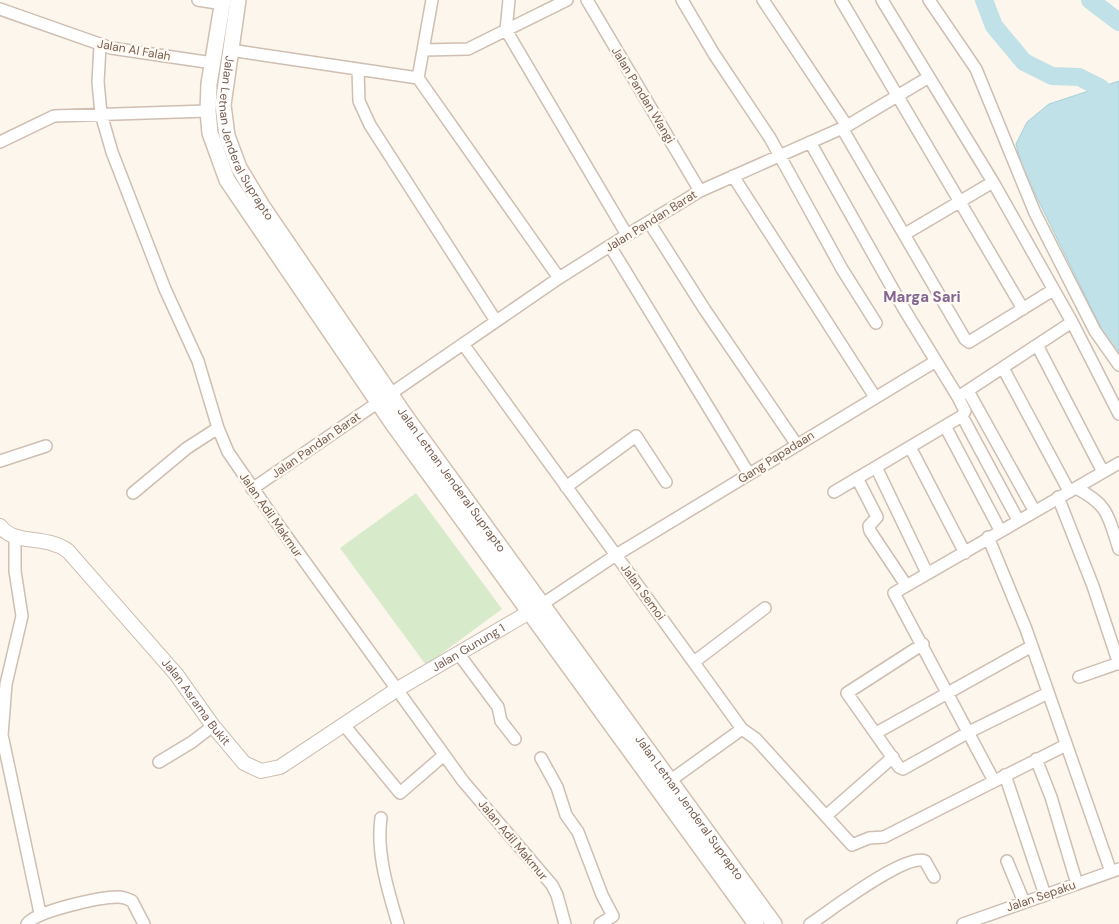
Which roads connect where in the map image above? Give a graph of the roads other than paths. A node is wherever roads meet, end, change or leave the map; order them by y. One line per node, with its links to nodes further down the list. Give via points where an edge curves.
1 (198, 0): 11 (street)
2 (432, 0): 16 (street)
3 (510, 0): 13 (street)
4 (567, 0): 13 (street)
5 (587, 0): 30 (street, Jalan Pandan Wangi)
6 (682, 0): 27 (street)
7 (763, 0): 24 (street)
8 (841, 0): 21 (street)
9 (882, 0): 19 (street)
10 (930, 0): 45 (street, via 976,69 1035,213 1094,331)
11 (228, 1): 15 (main road, Jalan Letnan Jenderal Suprapto); 17 (main road, Jalan Letnan Jenderal Suprapto)
12 (0, 9): 14 (street, Jalan Al Falah)
13 (506, 30): 16 (street, via 463,50); 34 (street)
14 (100, 46): 17 (street, Jalan Al Falah); 23 (street, Jalan Adil Makmur, via 98,82)
15 (230, 50): 18 (street); 49 (main road, Jalan Letnan Jenderal Suprapto, via 224,123 239,168)
16 (423, 50): 20 (street)
17 (213, 63): 22 (main road, Jalan Letnan Jenderal Suprapto)
18 (358, 70): 20 (street); 39 (street, via 359,101 370,125)
19 (929, 77): 21 (street, Jalan Pandan Barat); 29 (street)
20 (418, 78): 36 (street)
21 (899, 95): 24 (street, Jalan Pandan Barat); 31 (street)
22 (208, 112): 23 (street); 49 (main road, Jalan Letnan Jenderal Suprapto, via 210,133 227,180 361,375)
23 (101, 114): 25 (street, via 54,116); 53 (street, Jalan Adil Makmur, via 112,152 148,244 198,361)
24 (844, 127): 26 (street, Jalan Pandan Barat); 33 (street)
25 (0, 142)
26 (810, 142): 27 (street, Jalan Pandan Barat); 44 (street)
27 (779, 156): 28 (street, Jalan Pandan Barat); 41 (street)
28 (733, 176): 30 (street, Jalan Pandan Barat); 48 (street)
29 (993, 182): 31 (street); 37 (street)
30 (700, 191): 32 (street, Jalan Pandan Barat)
31 (961, 201): 33 (street); 38 (street)
32 (649, 222): 34 (street, Jalan Pandan Barat); 54 (street)
33 (904, 234): 38 (street, via 969,342)
34 (627, 235): 35 (street, Jalan Pandan Barat)
35 (610, 246): 36 (street, Jalan Pandan Barat); 61 (street)
36 (559, 278): 39 (street, Jalan Pandan Barat)
37 (1053, 290): 38 (street); 40 (street)
38 (1023, 309)
39 (496, 321): 42 (street, Jalan Pandan Barat)
40 (1072, 322): 43 (street); 50 (street)
41 (876, 323)
42 (462, 344): 49 (street, Jalan Pandan Barat); 64 (street, Jalan Semoi)
43 (1037, 345): 46 (street); 60 (street)
44 (936, 361): 47 (street); 48 (street, Gang Papadaan)
45 (1119, 365)
46 (1003, 368): 47 (street); 66 (street)
47 (963, 394): 51 (street, via 965,411); 70 (street)
48 (875, 397): 54 (street, Gang Papadaan)
49 (384, 398): 65 (street, Jalan Pandan Barat); 82 (main road, Jalan Letnan Jenderal Suprapto); 82 (main road, Jalan Letnan Jenderal Suprapto, via 394,424)
50 (1119, 414)
51 (962, 416): 52 (street); 71 (street)
52 (945, 426): 56 (street); 73 (street)
53 (218, 428): 65 (street, Jalan Adil Makmur, via 228,452); 68 (street, via 187,448)
54 (797, 445): 61 (street, Gang Papadaan)
55 (46, 446): 57 (street)
56 (910, 447): 59 (street); 77 (street)
57 (0, 461)
58 (1119, 463): 60 (street)
59 (876, 467): 62 (street); 79 (street)
60 (1103, 472): 66 (street)
61 (749, 474): 78 (street, Gang Papadaan)
62 (857, 478): 67 (street); 80 (street, via 877,517 870,526 870,532)
63 (666, 482): 64 (street, via 636,436)
64 (566, 487): 78 (street, Jalan Semoi)
65 (252, 489): 90 (street, Jalan Adil Makmur)
66 (1072, 490): 69 (street); 76 (street, via 1103,505)
67 (834, 492)
68 (133, 493)
69 (1058, 497): 70 (street); 87 (street)
70 (1034, 510): 71 (street)
71 (1018, 520): 73 (street)
72 (0, 526): 74 (street)
73 (1000, 530): 75 (street)
74 (16, 538): 89 (street, via 15,571 22,616); 94 (street, Jalan Asrama Bukit, via 47,540 74,556 176,674)
75 (988, 538): 77 (street); 84 (street)
76 (1119, 549)
77 (964, 552): 79 (street)
78 (616, 555): 82 (street, Gang Papadaan); 86 (street, Jalan Semoi)
79 (927, 573): 80 (street)
80 (906, 585): 83 (street, via 894,594)
81 (765, 608): 86 (street)
82 (535, 609): 85 (street, Jalan Gunung 1); 106 (main road, Jalan Letnan Jenderal Suprapto)
83 (923, 644): 91 (street); 97 (street, via 847,693)
84 (1032, 646): 91 (street); 92 (street)
85 (458, 653): 90 (street, Jalan Gunung 1); 98 (street, via 498,707 501,721)
86 (694, 662): 95 (street, Jalan Semoi)
87 (1119, 663): 88 (street)
88 (1079, 677)
89 (3, 688): 115 (street, via 3,744)
90 (396, 690): 93 (street, Jalan Asrama Bukit); 100 (street, Jalan Adil Makmur)
91 (948, 692): 96 (street); 97 (street)
92 (1048, 693): 96 (street); 99 (street)
93 (344, 725): 94 (street, Jalan Asrama Bukit, via 280,766 261,771 244,763); 100 (street, via 400,797)
94 (213, 726): 104 (street)
95 (742, 729): 106 (street); 107 (street, Jalan Semoi, via 756,739)
96 (969, 732): 101 (street, via 903,769); 105 (street)
97 (876, 733): 101 (street)
98 (515, 739)
99 (1066, 745): 103 (street); 110 (street)
100 (444, 755): 119 (street, Jalan Adil Makmur, via 552,885 558,894)
101 (893, 757): 107 (street)
102 (541, 758): 120 (street, via 557,787 566,815 578,832 612,913 613,916)
103 (1036, 759): 105 (street); 112 (street)
104 (159, 762)
105 (999, 778): 107 (street, Jalan Semoi, via 884,837 869,838 852,845); 113 (street)
106 (664, 785): 121 (main road, Jalan Letnan Jenderal Suprapto); 122 (main road, Jalan Letnan Jenderal Suprapto)
107 (827, 815)
108 (381, 818): 118 (street, via 383,861)
109 (1007, 861): 114 (street)
110 (1115, 870): 112 (street, Jalan Sepaku)
111 (934, 877): 123 (street, via 925,861 913,860 885,874)
112 (1077, 884): 113 (street, Jalan Sepaku)
113 (1045, 895): 114 (street, Jalan Sepaku)
114 (1024, 902): 124 (street, Jalan Sepaku)
115 (40, 914): 116 (street); 117 (street, via 99,898 119,897 132,901)
116 (27, 924)
117 (144, 924)
118 (398, 924)
119 (565, 924)
120 (600, 924)
121 (756, 924)
122 (774, 924)
123 (810, 924)
124 (963, 924)

